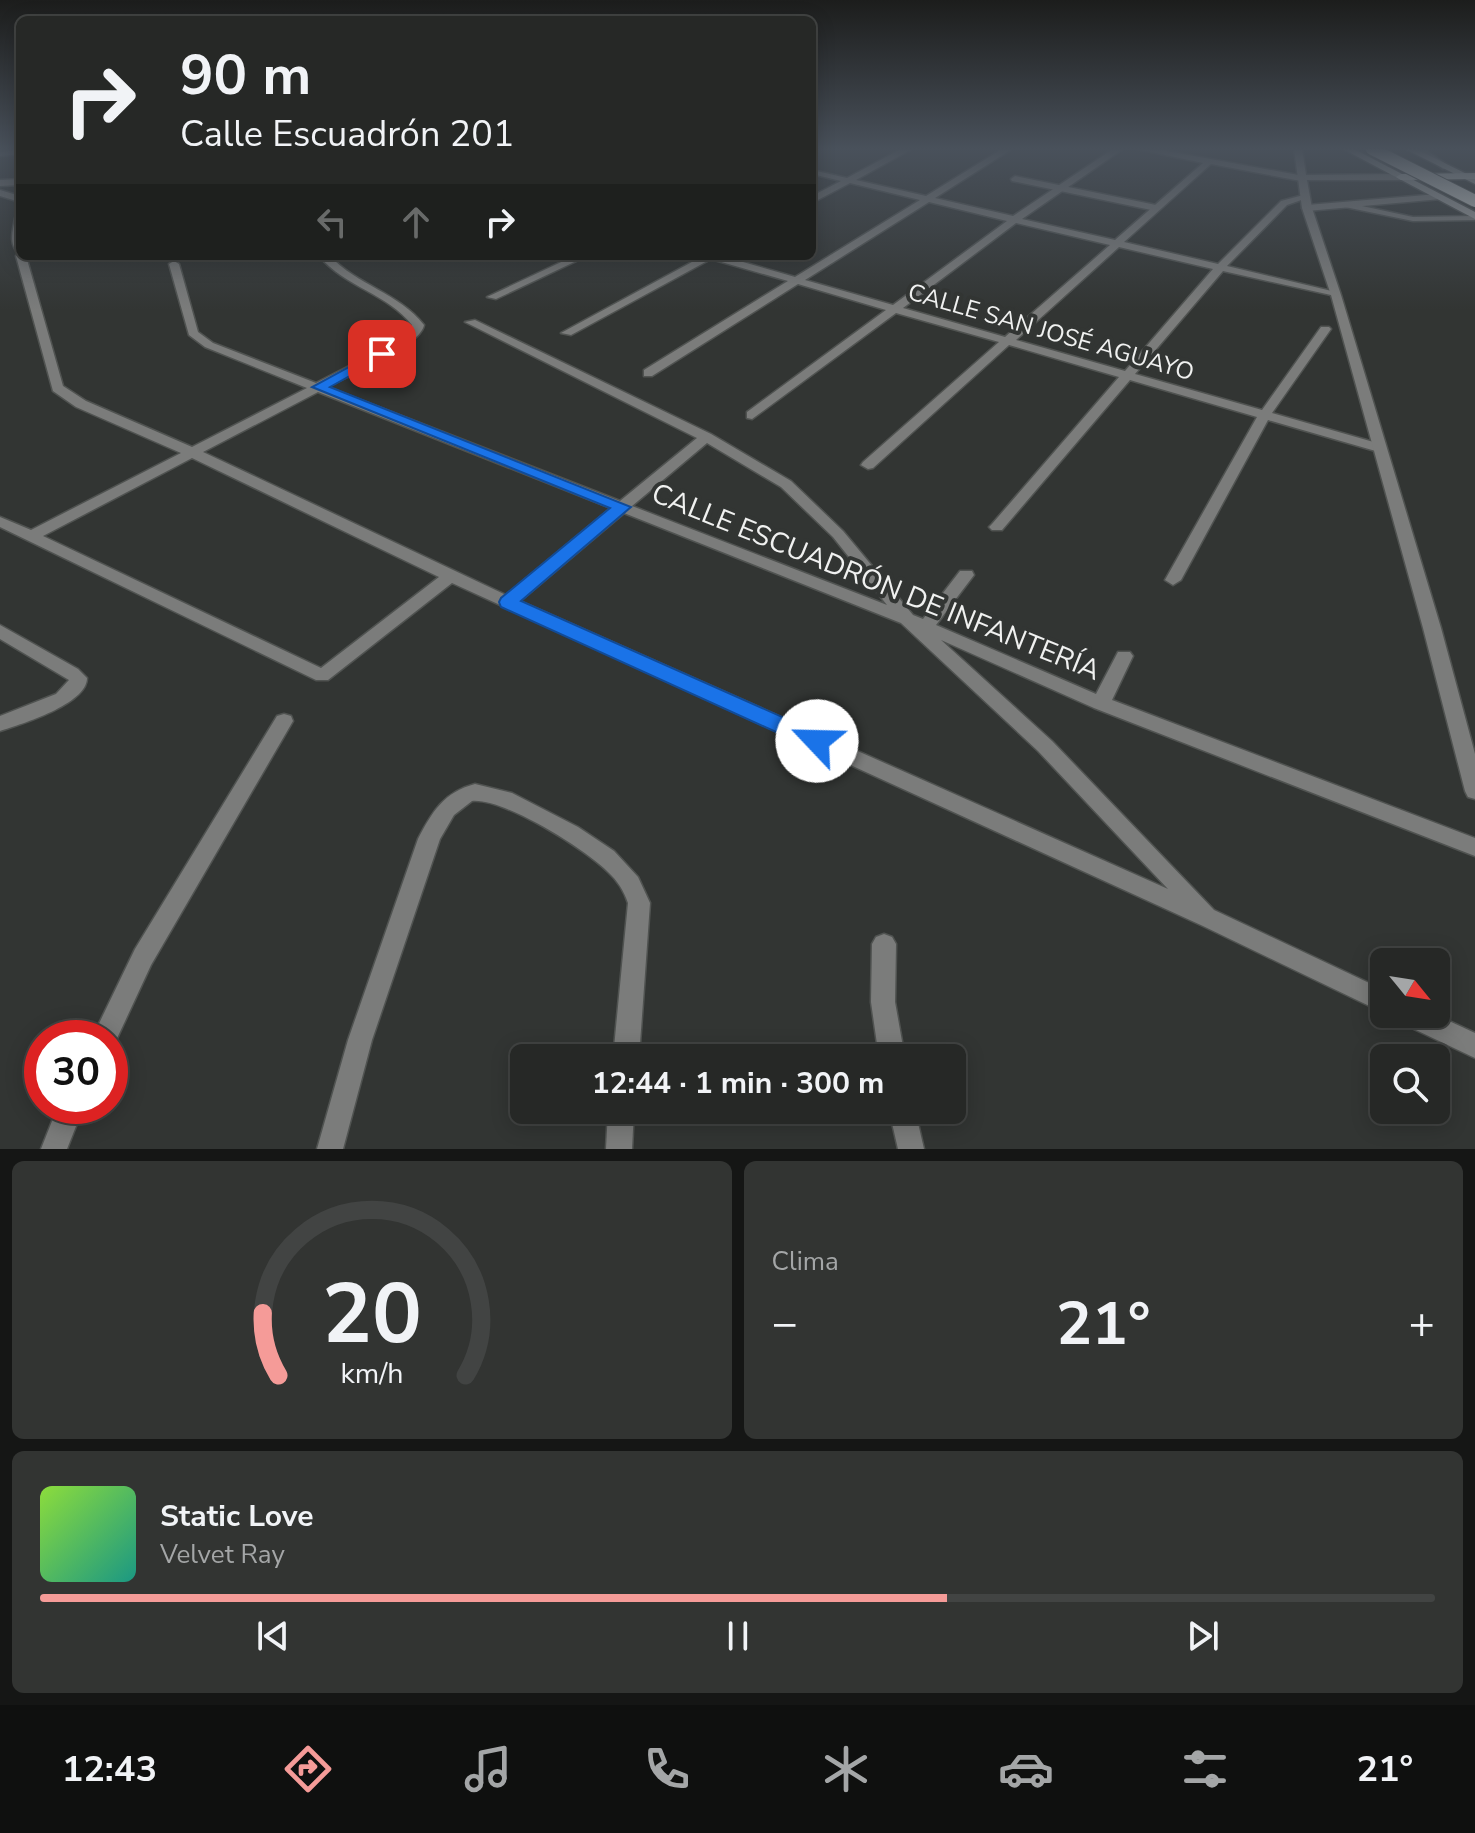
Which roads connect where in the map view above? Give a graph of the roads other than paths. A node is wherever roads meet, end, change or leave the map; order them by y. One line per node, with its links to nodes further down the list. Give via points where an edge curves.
1 (1306, 202): 24 (street)
2 (921, 203): 23 (street)
3 (942, 203): 14 (street)
4 (1040, 203): 14 (street)
5 (1129, 203): 12 (street)
6 (1162, 203): 12 (street)
7 (1292, 203): 22 (street, via 1284,203)
8 (1315, 203): 11 (street)
9 (1375, 203): 11 (street)
10 (1448, 203): 13 (main road)
11 (1348, 205): 13 (lane, via 1413,219)
12 (1156, 208): 15 (street)
13 (1475, 217)
14 (1014, 220): 15 (street); 26 (street)
15 (1114, 243): 22 (street); 30 (street)
16 (23, 260): 38 (street, via 57,388 81,404)
17 (329, 260): 33 (street, via 361,287 407,311 418,325 404,342)
18 (573, 260): 25 (street)
19 (703, 260): 29 (street)
20 (724, 260): 23 (street, CALLE SAN JOSÉ AGUAYO)
21 (174, 264): 33 (street, CALLE ESCUADRÓN DE INFANTERÍA, via 185,310 199,339)
22 (1220, 268): 24 (street); 32 (street)
23 (796, 281): 26 (street, CALLE SAN JOSÉ AGUAYO); 31 (street)
24 (1336, 295): 37 (street)
25 (492, 297)
26 (894, 310): 30 (street, CALLE SAN JOSÉ AGUAYO); 34 (street)
27 (471, 322): 36 (street)
28 (1325, 329): 35 (street)
29 (567, 333)
30 (1008, 343): 32 (street, CALLE SAN JOSÉ AGUAYO); 39 (street)
31 (648, 373)
32 (1127, 377): 35 (street, CALLE SAN JOSÉ AGUAYO); 42 (street)
33 (319, 387): 38 (street); 40 (street, CALLE ESCUADRÓN DE INFANTERÍA)
34 (752, 415)
35 (1264, 416): 37 (street, CALLE SAN JOSÉ AGUAYO); 46 (street)
36 (706, 437): 40 (street); 48 (street, via 766,470 801,497)
37 (1379, 448): 55 (street)
38 (191, 452): 43 (street); 45 (street)
39 (868, 465)
40 (622, 507): 47 (street); 48 (street, CALLE ESCUADRÓN DE INFANTERÍA)
41 (0, 521): 43 (street)
42 (997, 527)
43 (30, 537): 45 (street, via 322,676)
44 (966, 575): 49 (street)
45 (450, 576): 47 (street)
46 (1173, 580)
47 (508, 602): 57 (street)
48 (907, 619): 49 (street, CALLE ESCUADRÓN DE INFANTERÍA); 57 (street, via 1045,746)
49 (926, 627): 52 (street, CALLE ESCUADRÓN DE INFANTERÍA)
50 (0, 631): 54 (street, via 78,678 72,693)
51 (1124, 656): 52 (street)
52 (1101, 703): 56 (street, CALLE ESCUADRÓN DE INFANTERÍA)
53 (284, 721): 60 (street, via 143,957)
54 (0, 724)
55 (1475, 791)
56 (1475, 847)
57 (1211, 919): 59 (street)
58 (884, 944): 63 (street, via 883,1002)
59 (1370, 995)
60 (113, 1020)
61 (1437, 1028): 64 (street)
62 (627, 1044): 69 (street, via 639,903 631,882 590,846 504,796 473,792 458,798 440,817 429,839 360,1040)
63 (890, 1044)
64 (1475, 1046)
65 (64, 1124): 68 (street)
66 (620, 1124): 70 (street)
67 (905, 1124): 71 (street)
68 (54, 1149)
69 (330, 1149)
70 (619, 1149)
71 (911, 1149)

